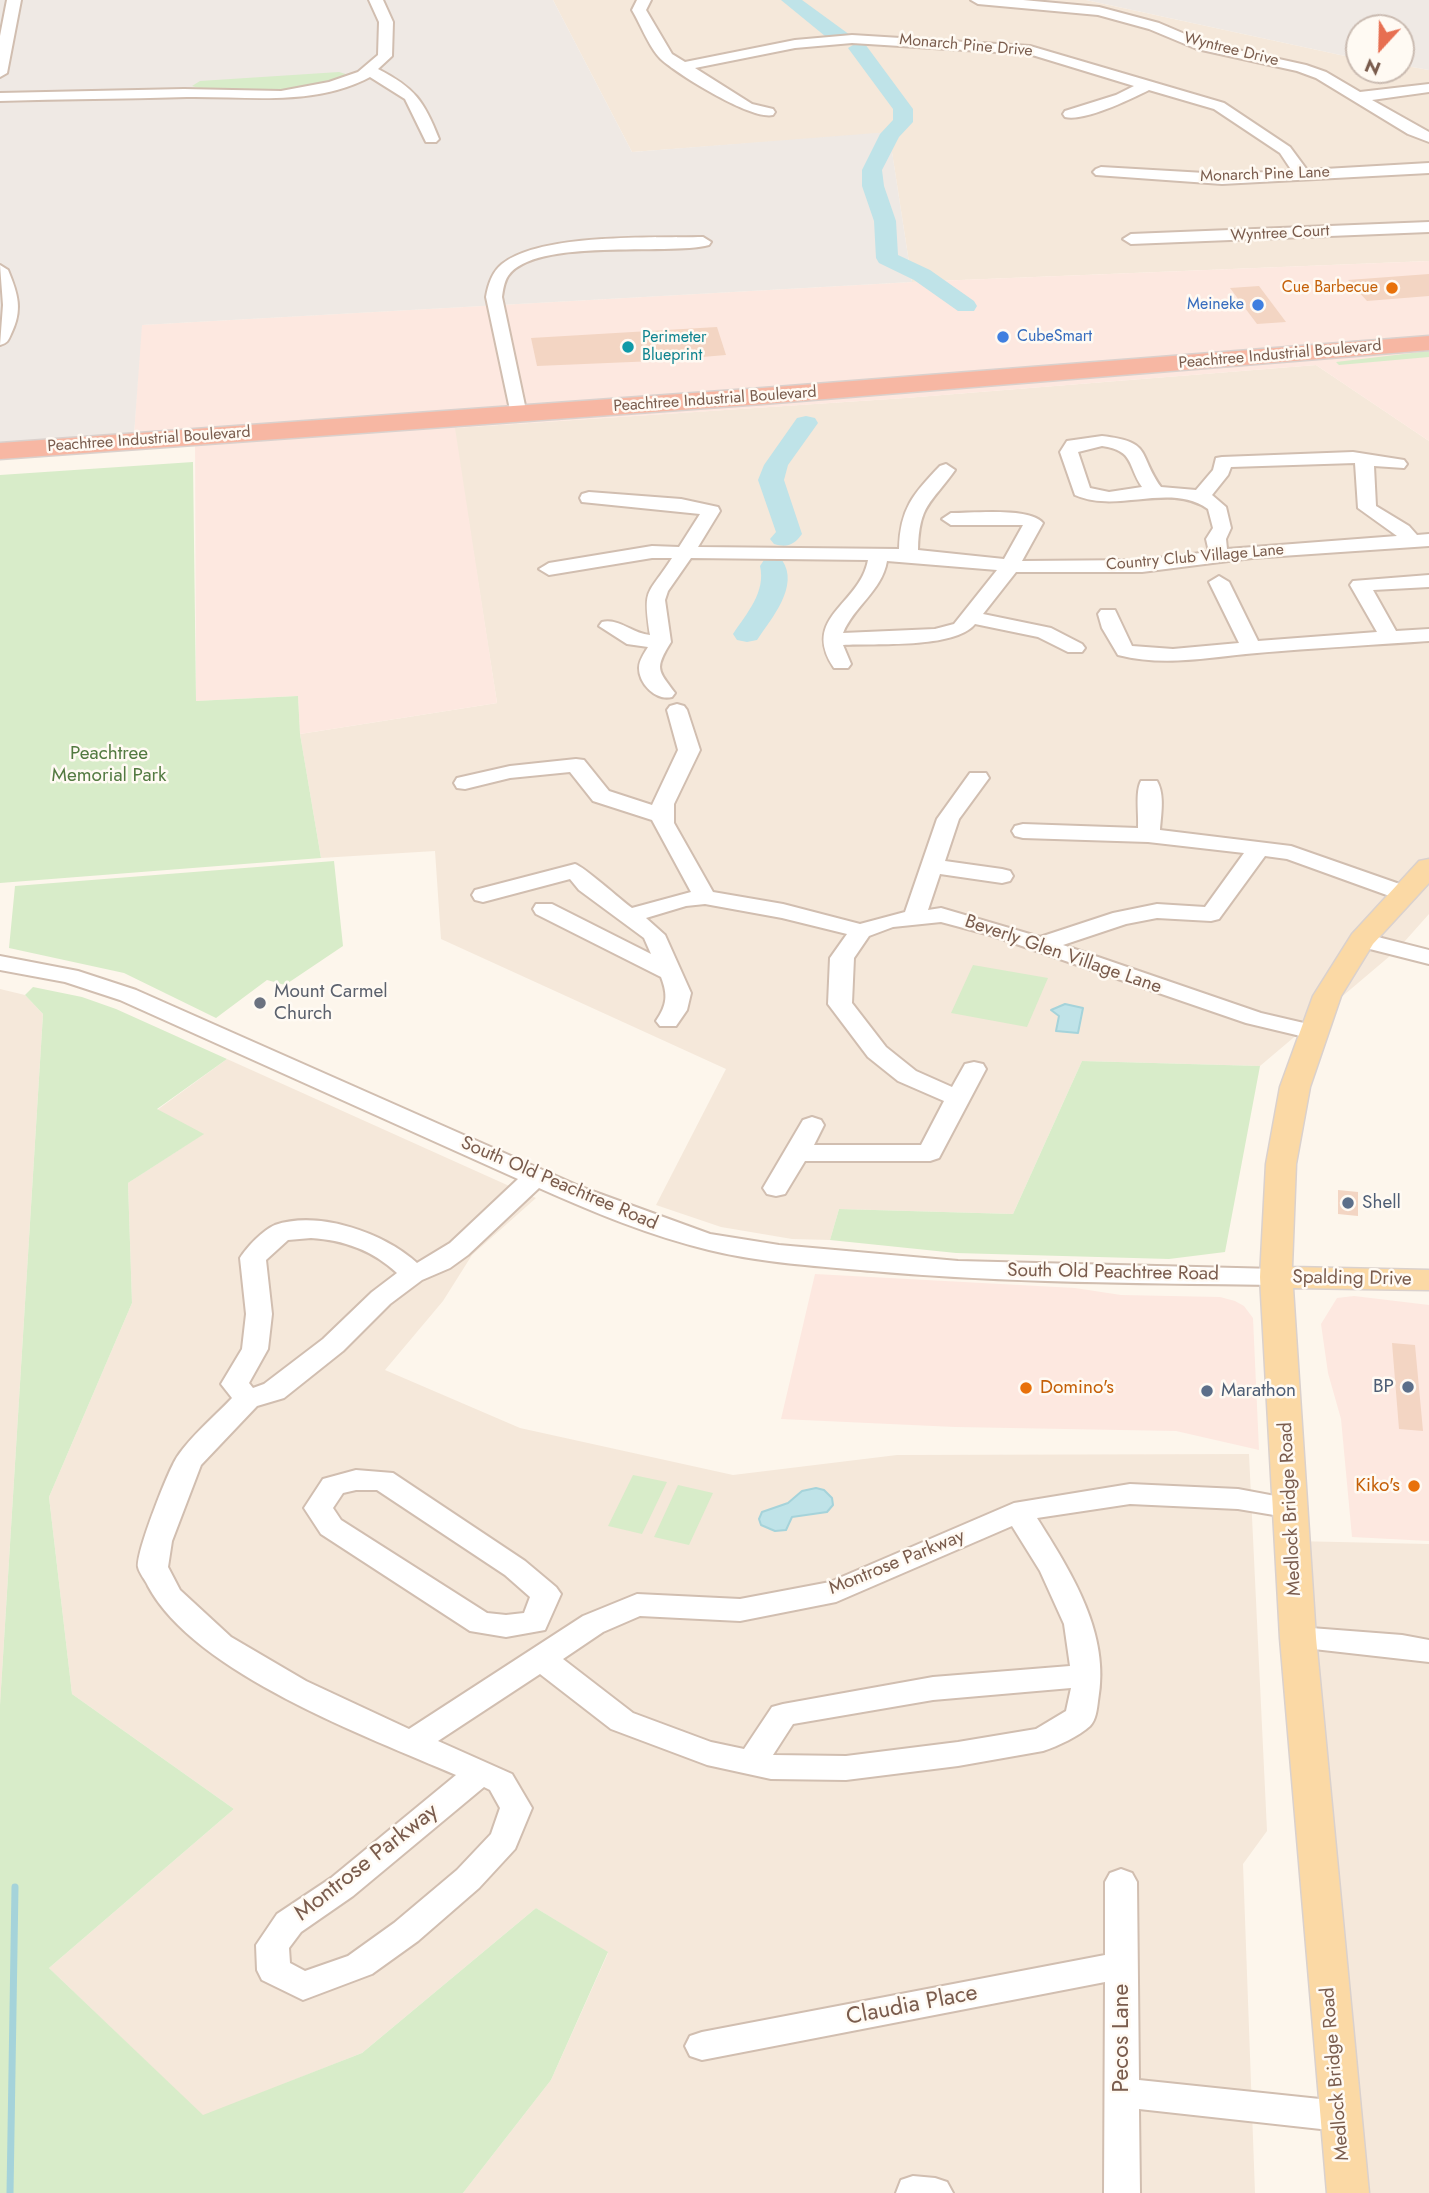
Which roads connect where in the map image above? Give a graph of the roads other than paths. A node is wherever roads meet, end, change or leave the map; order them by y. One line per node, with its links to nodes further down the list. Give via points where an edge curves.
1 (14, 0): 7 (street)
2 (376, 0): 6 (street, via 386,22 387,42 385,56)
3 (644, 0): 5 (street, via 639,10 659,47)
4 (978, 0): 13 (street, Wyntree Drive, via 1065,6 1130,18 1202,47 1301,68)
5 (681, 67): 8 (street, Monarch Pine Drive, via 794,44 882,39 1030,50); 14 (street, via 747,107)
6 (370, 71): 11 (street, via 332,86 281,95); 17 (street, via 416,99)
7 (0, 73)
8 (1147, 85): 15 (street); 20 (street, Monarch Pine Drive, via 1219,106 1284,150)
9 (1429, 88): 13 (street)
10 (0, 90): 11 (street, via 133,86)
11 (184, 93): 12 (street)
12 (0, 97)
13 (1357, 97): 16 (street, Wyntree Drive)
14 (768, 112)
15 (1070, 114)
16 (1429, 136)
17 (431, 139)
18 (1429, 168): 20 (street, Monarch Pine Lane)
19 (1101, 172): 20 (street, Monarch Pine Lane, via 1201,178)
20 (1303, 174)
21 (1429, 227): 22 (street, Wyntree Court)
22 (1131, 239)
23 (703, 242): 28 (street, via 568,248 510,266 497,279 494,297)
24 (0, 270): 25 (street, via 13,316)
25 (0, 340)
26 (1429, 343): 28 (highway, Peachtree Industrial Boulevard)
27 (1429, 359): 29 (highway, Peachtree Industrial Boulevard, via 673,422 193,449)
28 (519, 415): 29 (highway, Peachtree Industrial Boulevard)
29 (4, 452)
30 (1364, 458): 31 (street); 34 (street, via 1222,462 1223,471); 37 (street, via 1367,508)
31 (1398, 464)
32 (946, 470): 40 (street, via 914,505 908,524)
33 (1156, 492): 33 (street, via 1093,498 1082,491 1069,452 1080,443 1122,442 1136,451); 34 (street)
34 (1201, 496): 41 (street, via 1217,507 1222,528 1216,539)
35 (589, 498): 38 (street, via 711,511)
36 (951, 519): 42 (street, via 1026,519 1034,523)
37 (1421, 540): 41 (street, Country Club Village Lane)
38 (685, 553): 39 (street, Country Club Village Lane); 43 (street, Country Club Village Lane, via 652,552); 52 (street, via 655,600)
39 (878, 555): 40 (street, Country Club Village Lane); 51 (street, via 878,569 868,587 834,623)
40 (908, 555): 42 (street, Country Club Village Lane)
41 (1219, 556): 42 (street, Country Club Village Lane, via 1142,566)
42 (1010, 566): 47 (street)
43 (549, 569)
44 (1429, 581): 50 (street, via 1360,585)
45 (1219, 582): 53 (street)
46 (1108, 614): 53 (street, via 1125,651 1191,655)
47 (970, 617): 51 (street, via 961,628 936,635); 54 (street, via 1044,632)
48 (609, 626): 52 (street, via 634,640)
49 (1429, 635): 50 (street)
50 (1390, 638): 53 (street)
51 (832, 639): 55 (street)
52 (660, 642): 59 (street, via 649,670 654,684 671,702 689,750 663,804)
53 (1251, 647)
54 (1075, 648)
55 (841, 664)
56 (978, 778): 63 (street, via 948,820)
57 (465, 783): 59 (street, via 510,772 576,765 601,796)
58 (1149, 786): 61 (street)
59 (663, 816): 68 (street)
60 (1023, 831): 61 (street)
61 (1148, 835): 62 (street)
62 (1259, 848): 66 (street, via 1291,853); 74 (street, via 1211,914 1157,911)
63 (930, 866): 65 (street); 71 (street)
64 (1429, 867): 66 (main road, Medlock Bridge Road)
65 (1002, 876)
66 (1403, 893): 73 (main road, Medlock Bridge Road)
67 (482, 895): 70 (street, via 575,871)
68 (705, 897): 70 (street, via 683,899); 72 (street)
69 (544, 909): 77 (street)
70 (631, 916): 77 (street, via 654,935)
71 (914, 918): 72 (street, Beverly Glen Village Lane); 74 (street, Beverly Glen Village Lane, via 941,915)
72 (861, 931): 81 (street, via 842,958 840,1004 877,1052 907,1076)
73 (1362, 940): 75 (street); 79 (main road, Medlock Bridge Road, via 1327,996)
74 (1038, 945): 79 (street, Beverly Glen Village Lane, via 1254,1018)
75 (1429, 957)
76 (0, 963): 84 (street, South Old Peachtree Road, via 70,976 128,995)
77 (672, 974): 78 (street, via 678,993)
78 (668, 1021)
79 (1313, 1032): 87 (main road, Medlock Bridge Road, via 1289,1109 1281,1164)
80 (974, 1069): 81 (street)
81 (958, 1098): 83 (street, via 930,1153)
82 (812, 1125): 83 (street)
83 (796, 1153): 85 (street)
84 (538, 1177): 86 (street, Montrose Parkway, via 504,1202 466,1244); 87 (street, South Old Peachtree Road, via 639,1220 708,1241 779,1254 1023,1272)
85 (776, 1188)
86 (413, 1274): 89 (street, Montrose Parkway, via 274,1391); 89 (street, via 394,1256 363,1238 335,1231 281,1232 253,1258 258,1314 255,1349 235,1384)
87 (1276, 1277): 88 (main road, Spalding Drive); 90 (main road, Medlock Bridge Road)
88 (1429, 1280)
89 (247, 1399): 98 (street, Montrose Parkway, via 189,1461 158,1541 153,1567 169,1597 220,1644 295,1689)
90 (1292, 1508): 91 (street, Montrose Parkway, via 1238,1499 1130,1494); 93 (main road, Medlock Bridge Road)
91 (1018, 1512): 94 (street, Montrose Parkway, via 836,1591 740,1610 637,1605 593,1623); 97 (street, via 1054,1569 1079,1624)
92 (535, 1622): 92 (street, via 480,1623 331,1527 318,1508 333,1486 383,1480 515,1568 546,1594); 94 (street)
93 (1298, 1638): 95 (street); 105 (main road, Medlock Bridge Road)
94 (569, 1639): 96 (street, Montrose Parkway)
95 (1429, 1651)
96 (541, 1658): 98 (street, Montrose Parkway); 99 (street, via 622,1721 707,1754)
97 (1086, 1676): 99 (street, via 1010,1678 783,1715); 99 (street, via 1080,1717 1043,1739 846,1768)
98 (412, 1743): 100 (street, Montrose Parkway)
99 (752, 1763)
100 (481, 1772): 100 (street, Montrose Parkway, via 352,1878 289,1923 272,1945 274,1970 303,1986 360,1965 468,1879 504,1840 516,1808 501,1782)
101 (1121, 1882): 102 (street, Pecos Lane)
102 (1122, 1965): 103 (street, Claudia Place); 104 (street, Pecos Lane)
103 (702, 2046)
104 (1122, 2093): 105 (street); 106 (street, Pecos Lane)
105 (1339, 2116): 107 (main road, Medlock Bridge Road)
106 (1122, 2193)
107 (1348, 2193)

